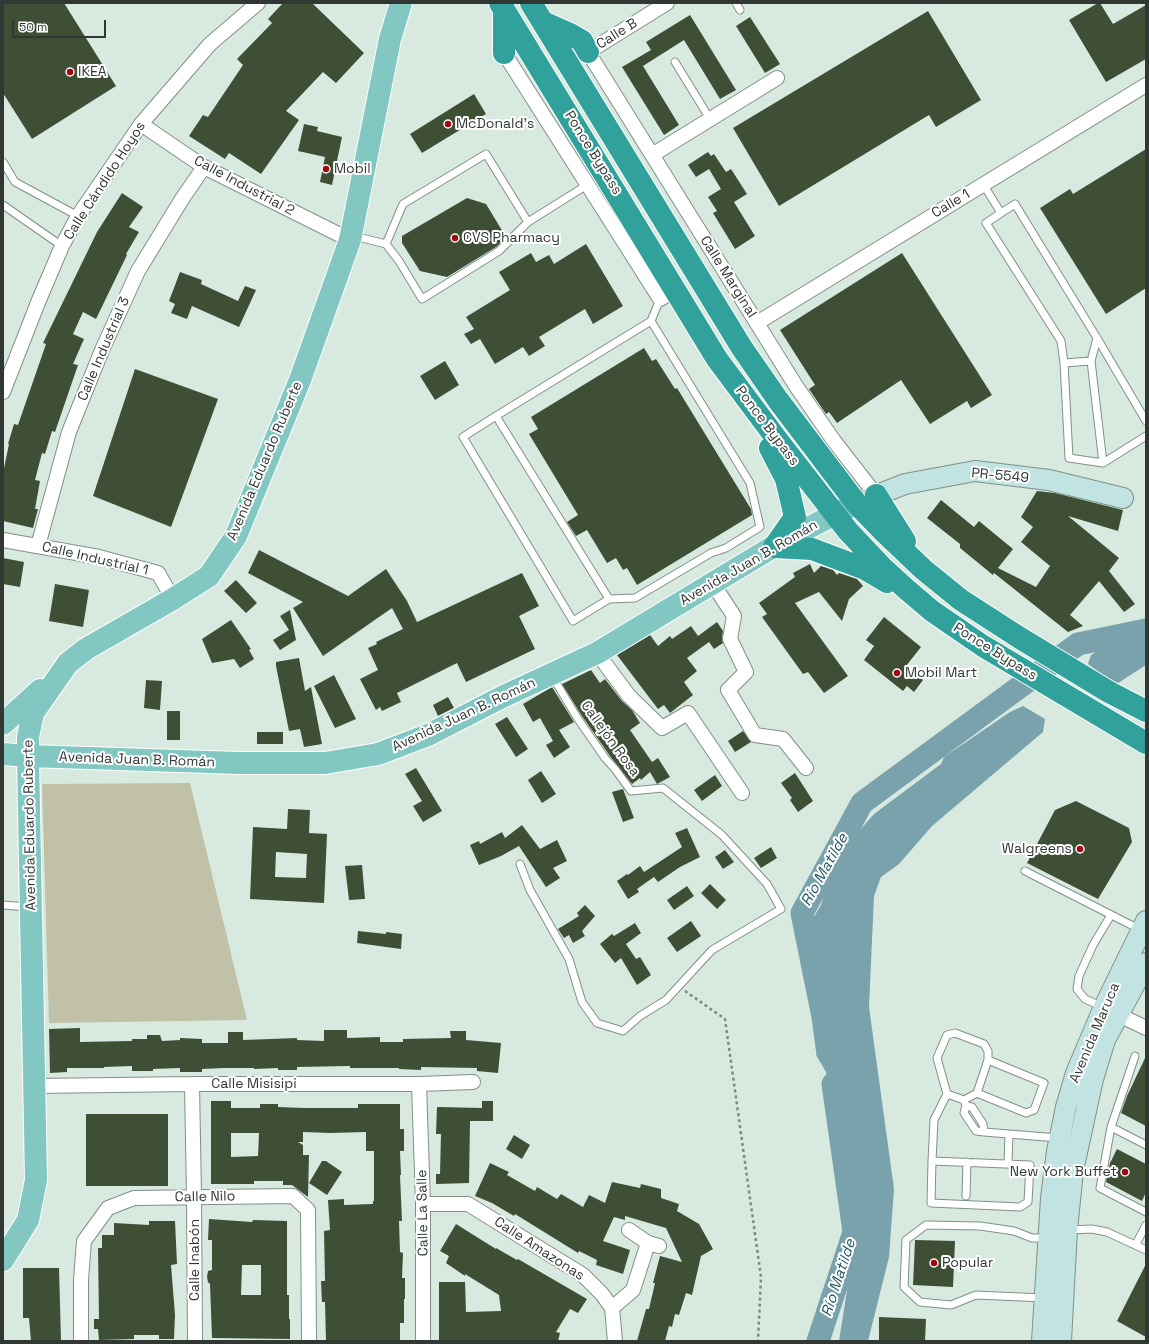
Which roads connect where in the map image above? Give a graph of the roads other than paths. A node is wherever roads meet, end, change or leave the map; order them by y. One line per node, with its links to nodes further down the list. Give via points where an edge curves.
1 (258, 3): 15 (street, Calle Cándido Hoyos, via 210,44)
2 (401, 3): 25 (main road, Avenida Eduardo Ruberte, via 390,39)
3 (531, 3): 8 (highway, Ponce Bypass)
4 (667, 3): 9 (street, Calle B)
5 (736, 3): 7 (lane)
6 (502, 6): 10 (highway); 28 (highway, Ponce Bypass)
7 (740, 10)
8 (543, 22): 9 (highway, via 582,41); 42 (highway, Ponce Bypass, via 742,348)
9 (588, 52): 16 (street, Calle Marginal)
10 (504, 53): 20 (street)
11 (675, 62): 14 (lane)
12 (777, 78): 14 (street)
13 (1146, 85): 19 (street, Calle 1)
14 (710, 119): 16 (street)
15 (141, 124): 18 (street, Calle Industrial 2); 23 (street, Calle Cándido Hoyos)
16 (652, 155): 30 (street, Calle Marginal)
17 (3, 162): 23 (lane, via 15,182)
18 (204, 167): 25 (street, Calle Industrial 2); 45 (street, Calle Industrial 3, via 138,271 102,350 69,432)
19 (983, 184): 22 (lane); 30 (street, Calle 1)
20 (587, 185): 24 (lane); 28 (street)
21 (3, 205): 27 (lane)
22 (1001, 213): 31 (lane, via 1015,204); 33 (lane, via 986,223 1061,341)
23 (78, 216): 27 (street, Calle Cándido Hoyos)
24 (528, 222): 26 (lane, via 499,251 422,299); 26 (lane, via 486,154 403,204)
25 (351, 238): 26 (lane); 49 (main road, Avenida Eduardo Ruberte, via 300,380 236,536 209,576)
26 (386, 244)
27 (62, 246): 34 (street, Calle Cándido Hoyos)
28 (668, 294): 29 (lane); 35 (highway, Ponce Bypass)
29 (651, 321): 36 (lane); 50 (lane, via 750,483 760,527 635,598)
30 (757, 323): 40 (street, Calle Marginal, via 834,441)
31 (1097, 338): 32 (lane); 37 (lane)
32 (1091, 361): 33 (lane); 39 (lane)
33 (1064, 363): 39 (lane, via 1069,458)
34 (3, 392)
35 (742, 392): 43 (highway, Ponce Bypass); 46 (highway, via 786,479 795,518)
36 (496, 416): 50 (lane); 50 (lane, via 463,437 573,621)
37 (1146, 421)
38 (1146, 436): 39 (lane)
39 (1103, 463)
40 (876, 495): 41 (street, PR-5549, via 905,484 975,471 1049,480); 42 (street, PR-5549); 47 (highway)
41 (1123, 498)
42 (856, 503): 43 (main road, Avenida Juan B. Román); 47 (highway, Ponce Bypass)
43 (833, 514): 46 (main road, Avenida Juan B. Román); 51 (highway, Ponce Bypass, via 863,548)
44 (3, 540): 45 (street, Calle Industrial 1)
45 (38, 546): 49 (street, Calle Industrial 1, via 99,557 158,573)
46 (774, 547): 48 (main road, Avenida Juan B. Román); 51 (highway, via 812,549 865,569)
47 (924, 570): 55 (highway, Ponce Bypass, via 961,600 1020,638 1109,692)
48 (713, 584): 52 (main road, Avenida Juan B. Román); 60 (street, via 734,616 730,639 746,672 728,690 755,735 783,739)
49 (173, 599): 53 (main road, Avenida Eduardo Ruberte, via 91,646)
50 (609, 599)
51 (920, 600): 57 (highway, Ponce Bypass, via 983,646)
52 (597, 653): 54 (main road, Avenida Juan B. Román); 61 (street, via 629,696 662,728 688,713)
53 (68, 663): 56 (main road); 59 (main road, Avenida Eduardo Ruberte, via 33,712 28,737)
54 (551, 674): 59 (main road, Avenida Juan B. Román, via 428,734 378,754 325,764); 62 (lane, Callejón Rosa, via 604,758 631,790 663,788 722,835 768,884 781,909 712,950 666,1000 640,1016 623,1031 597,1023 582,1002 569,959 530,890)
55 (1146, 711)
56 (3, 724)
57 (1146, 743)
58 (3, 754): 59 (main road, Avenida Juan B. Román)
59 (28, 756): 65 (main road, Avenida Eduardo Ruberte)
60 (806, 768)
61 (742, 793)
62 (520, 864)
63 (1025, 871): 66 (lane)
64 (3, 906): 65 (lane)
65 (31, 907): 76 (main road, Avenida Eduardo Ruberte)
66 (1111, 915): 67 (lane); 69 (lane, via 1079,976 1077,989 1085,999)
67 (1144, 925): 69 (street, Avenida Maruca)
68 (1146, 963): 69 (street, Avenida Maruca)
69 (1112, 1011): 70 (street); 82 (street, Avenida Maruca, via 1076,1073); 93 (street, Avenida Maruca, via 1093,1079 1073,1171)
70 (1146, 1028)
71 (1134, 1056): 80 (lane)
72 (988, 1060): 77 (lane); 77 (lane, via 1044,1083 1034,1110 1026,1113); 78 (lane, via 988,1051 984,1044 956,1033 947,1035 937,1058)
73 (473, 1082): 75 (street, Calle Misisipi)
74 (192, 1084): 75 (street, Calle Misisipi); 76 (street, Calle Misisipi); 87 (street, Calle Inabón)
75 (419, 1084): 89 (street, Calle La Salle)
76 (35, 1086): 97 (main road, Avenida Eduardo Ruberte, via 36,1180 28,1220)
77 (977, 1093): 79 (lane)
78 (947, 1094): 79 (lane); 84 (lane, via 934,1120)
79 (965, 1103): 81 (lane, via 972,1107 983,1124 984,1132)
80 (1111, 1126): 83 (lane); 90 (lane, via 1100,1188)
81 (1009, 1134): 82 (lane); 86 (lane)
82 (1059, 1138): 94 (street, Avenida Maruca)
83 (1146, 1145)
84 (932, 1160): 85 (lane); 86 (lane, via 931,1203 1020,1208 1028,1202 1030,1165)
85 (967, 1162): 86 (lane); 88 (lane)
86 (1008, 1164)
87 (194, 1196): 100 (street, Calle Nilo, via 134,1198 108,1208 84,1240); 101 (street, Calle Inabón); 102 (street, Calle Nilo, via 292,1196 308,1210)
88 (966, 1196)
89 (423, 1204): 99 (street, Calle Amazonas, via 468,1204 583,1274); 103 (street, Calle La Salle)
90 (1146, 1212)
91 (1146, 1225): 95 (lane)
92 (629, 1230): 99 (street, via 654,1244 633,1290)
93 (1067, 1230): 95 (lane, via 1092,1229 1107,1232); 106 (street, Avenida Maruca)
94 (1049, 1238): 98 (street, Avenida Maruca); 98 (lane, via 1032,1238 1014,1231 986,1226 926,1225 906,1240 904,1287 920,1302 951,1304 976,1295)
95 (1136, 1244): 96 (lane)
96 (1146, 1250)
97 (3, 1260)
98 (1045, 1298): 105 (street, Avenida Maruca)
99 (612, 1308): 104 (street)
100 (81, 1341)
101 (195, 1341)
102 (309, 1341)
103 (423, 1341)
104 (615, 1341)
105 (1042, 1341)
106 (1062, 1341)

